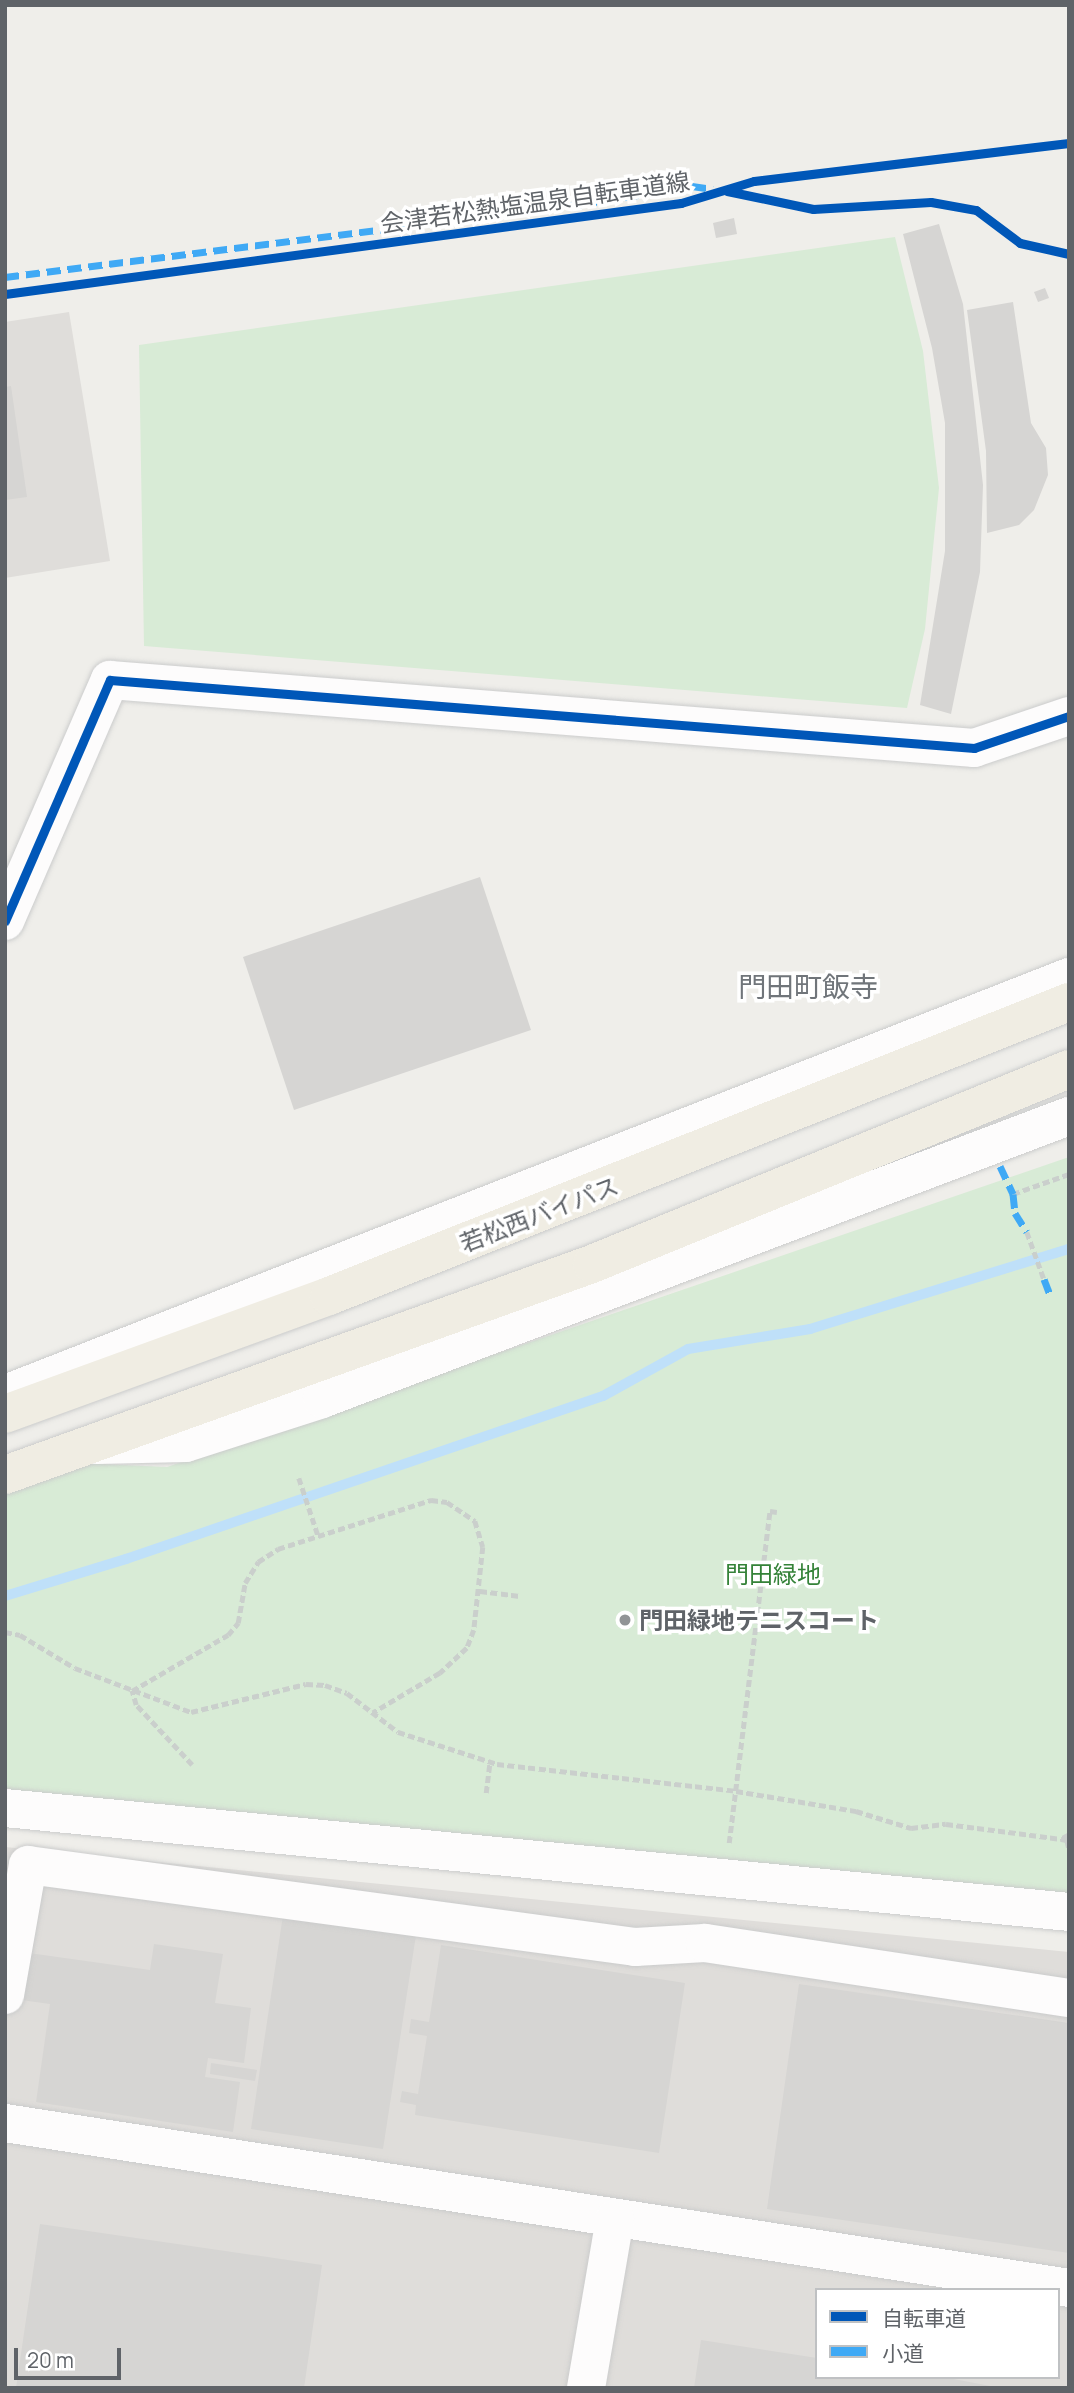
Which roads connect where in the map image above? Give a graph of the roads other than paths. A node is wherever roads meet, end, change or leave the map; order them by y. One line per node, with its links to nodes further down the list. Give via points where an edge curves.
1 (1069, 716): 2 (street, via 974,748 110,680)
2 (5, 921)
3 (1069, 977): 7 (street)
4 (1069, 1002): 8 (highway, 若松西バイパス, via 329,1296)
5 (1069, 1069): 9 (highway, via 592,1264)
6 (1069, 1116): 9 (street, via 322,1399 186,1443)
7 (5, 1394)
8 (5, 1414)
9 (91, 1445): 10 (highway)
10 (5, 1475)
11 (5, 1808): 12 (street)
12 (1069, 1912)
13 (5, 1994): 14 (street, via 28,1865 635,1947 705,1943)
14 (1069, 1998)
15 (5, 2123): 16 (street)
16 (615, 2218): 17 (street); 18 (street)
17 (1069, 2288)
18 (586, 2388)

